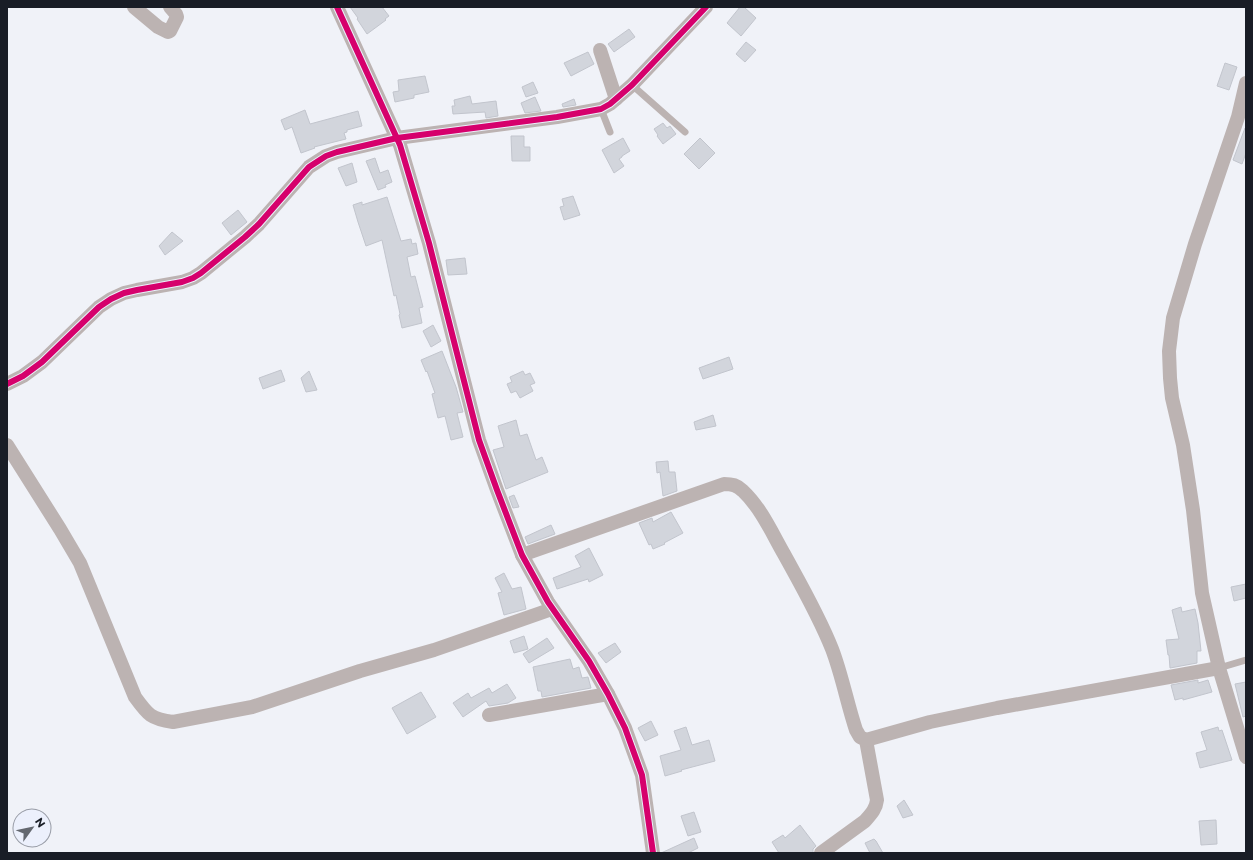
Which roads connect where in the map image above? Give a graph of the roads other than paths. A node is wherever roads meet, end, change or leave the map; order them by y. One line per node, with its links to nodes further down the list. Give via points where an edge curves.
1 (134, 7): 2 (street, via 168,32 177,17)
2 (170, 7)
3 (337, 7): 12 (street)
4 (706, 7): 7 (street)
5 (600, 50): 8 (street)
6 (1246, 83): 18 (street, via 1238,117 1173,318 1169,351 1172,398 1189,481 1202,593)
7 (632, 85): 8 (street); 11 (lane)
8 (616, 98): 9 (street)
9 (601, 109): 10 (lane); 12 (street)
10 (610, 132)
11 (685, 132)
12 (397, 138): 13 (street, via 337,152 317,161 250,233 201,273 182,282 124,293 111,299 99,307 42,362); 15 (street, via 429,243 479,440)
13 (7, 384)
14 (7, 445): 16 (street, via 80,563 135,697 147,714 160,720 173,722 252,707 360,671 434,650)
15 (522, 555): 16 (street); 21 (street, via 724,484 735,485 749,497 765,520 804,588 832,649 856,730 860,737)
16 (552, 609): 19 (street, via 589,660)
17 (1246, 660): 18 (lane)
18 (1219, 668): 21 (street, via 997,708 930,722); 22 (street)
19 (608, 694): 20 (street); 23 (street, via 625,728 642,775)
20 (489, 714)
21 (866, 740): 24 (street, via 878,800 876,806 865,821)
22 (1246, 757)
23 (653, 853)
24 (821, 853)

